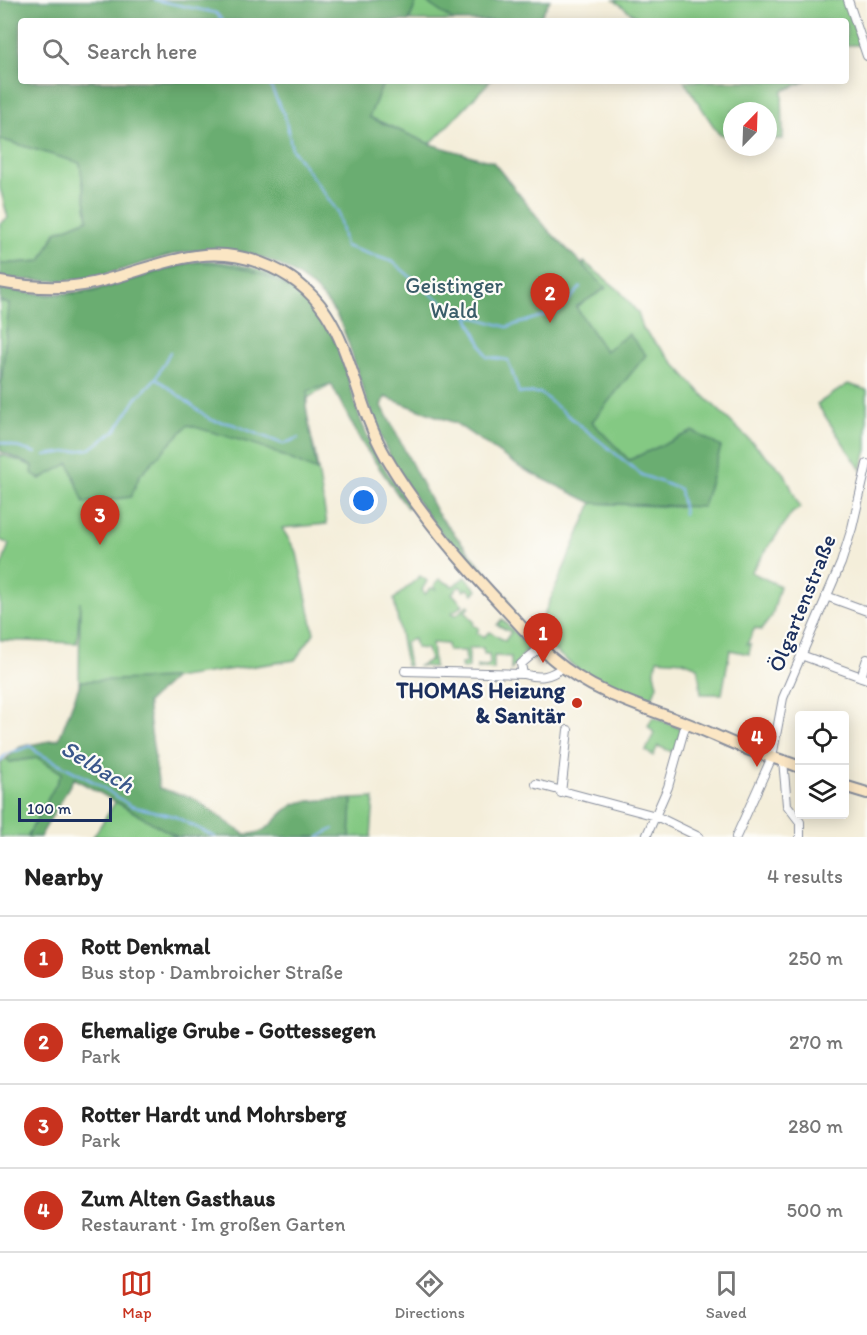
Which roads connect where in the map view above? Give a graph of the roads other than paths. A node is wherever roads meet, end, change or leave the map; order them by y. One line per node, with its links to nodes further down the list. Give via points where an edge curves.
1 (848, 0): 2 (street)
2 (867, 56)
3 (0, 282): 7 (street, via 71,287 186,255 212,254 250,259 286,275 317,301 335,324 367,416 386,457 451,549)
4 (867, 464): 5 (street, Ölgartenstraße, via 852,528)
5 (826, 596): 6 (street); 8 (street, Ölgartenstraße)
6 (867, 610)
7 (541, 647): 10 (street); 12 (street, via 521,664)
8 (801, 655): 13 (street); 16 (street, Ölgartenstraße, via 783,698)
9 (867, 659): 13 (street)
10 (563, 667): 12 (street, via 552,676); 14 (street, via 593,688)
11 (405, 670): 12 (street)
12 (523, 674)
13 (864, 678)
14 (686, 723): 16 (street); 22 (street)
15 (568, 730): 20 (street)
16 (777, 759): 17 (street); 25 (street); 26 (street, via 787,805 800,822)
17 (795, 765)
18 (536, 784): 20 (street)
19 (849, 788): 21 (street)
20 (561, 793): 22 (street)
21 (867, 793)
22 (656, 816): 23 (street); 24 (street)
23 (646, 837)
24 (699, 837)
25 (736, 837)
26 (800, 837)

